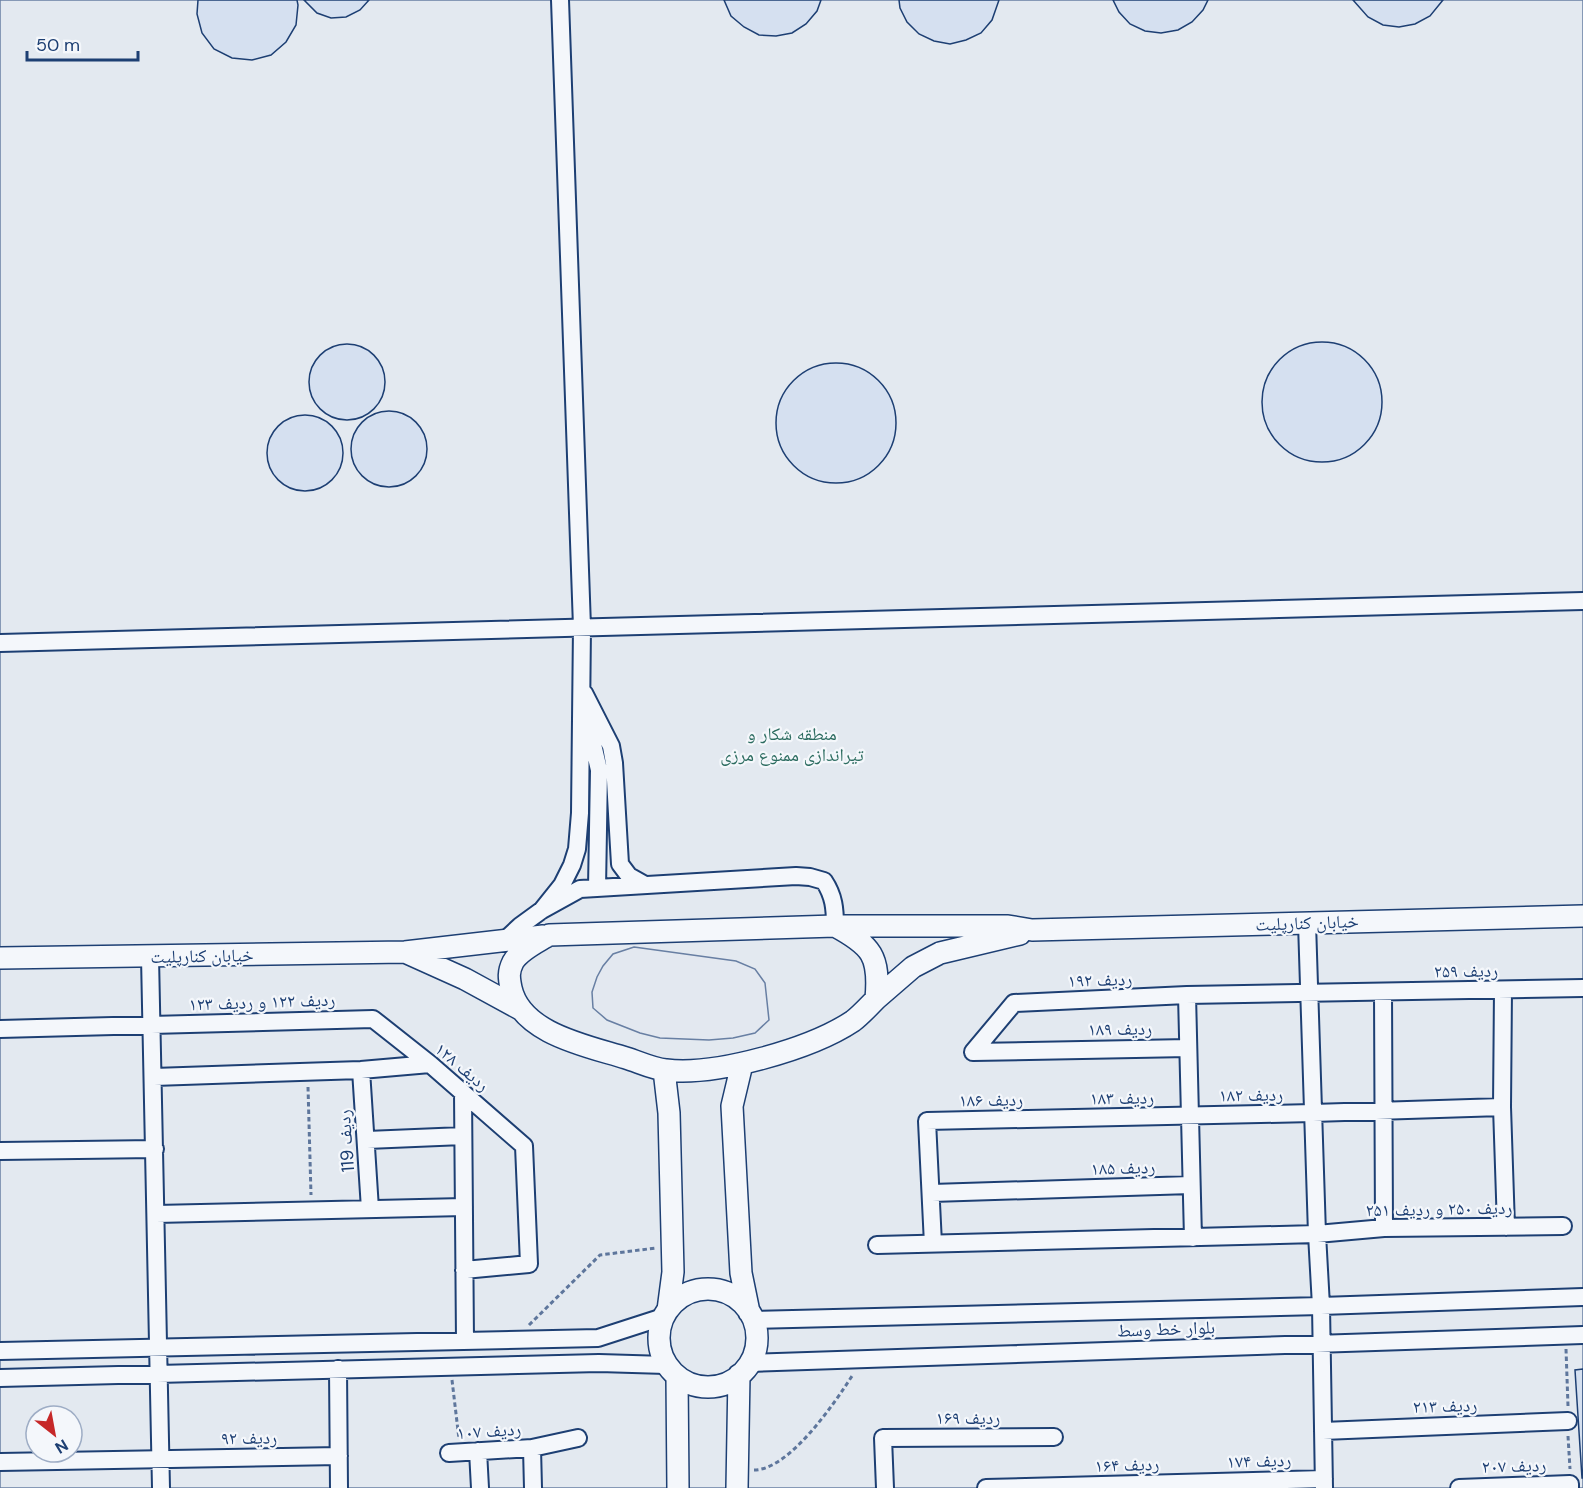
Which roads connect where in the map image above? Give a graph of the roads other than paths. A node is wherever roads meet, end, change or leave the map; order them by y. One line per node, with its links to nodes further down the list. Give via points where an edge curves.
1 (560, 0): 3 (street)
2 (1583, 601): 3 (street)
3 (582, 627): 4 (street); 5 (street)
4 (0, 643)
5 (581, 686): 6 (street, via 613,755 620,864 629,876); 7 (street, via 599,770); 8 (street, via 577,849 561,885)
6 (645, 885): 7 (street); 11 (street, via 810,877 824,881 832,893)
7 (597, 888): 8 (street, via 580,889)
8 (542, 910): 14 (street)
9 (1583, 916): 10 (main road, خیابان کنارپلیت)
10 (1307, 923): 12 (main road, خیابان کنارپلیت); 21 (street)
11 (835, 926): 12 (main road, خیابان کنارپلیت, via 1008,926); 13 (main road, خیابان کنارپلیت); 23 (main road, via 867,948 878,975)
12 (1032, 930): 23 (main road, خیابان کنارپلیت, via 940,953 913,967)
13 (549, 935): 14 (main road, خیابان کنارپلیت); 24 (main road, via 514,960 508,975)
14 (503, 942): 15 (main road, خیابان کنارپلیت)
15 (405, 952): 16 (main road, خیابان کنارپلیت); 24 (main road, خیابان کنارپلیت)
16 (150, 957): 17 (main road, خیابان کنارپلیت); 26 (street)
17 (0, 958)
18 (1583, 988): 19 (street, ردیف ۲۵۹)
19 (1503, 990): 20 (street, ردیف ۲۵۹); 36 (street)
20 (1383, 992): 21 (street, ردیف ۲۵۹); 37 (street)
21 (1309, 993): 22 (street, ردیف ۱۹۲); 38 (street)
22 (1187, 995): 28 (street); 29 (street, ردیف ۱۹۲, via 1014,1003)
23 (876, 999): 31 (main road, خیابان کنارپلیت, via 853,1020 819,1038)
24 (519, 1009): 33 (main road, خیابان کنارپلیت, via 547,1030 586,1047)
25 (373, 1019): 26 (street, ردیف ۱۲۲ و ردیف ۱۲۳); 30 (street, ردیف ۱۲۸)
26 (153, 1025): 27 (street, ردیف ۱۲۲ و ردیف ۱۲۳); 34 (street)
27 (0, 1029)
28 (1188, 1048): 29 (street, ردیف ۱۸۹); 39 (street)
29 (973, 1052)
30 (430, 1064): 32 (street); 35 (street, ردیف ۱۲۸)
31 (742, 1064): 33 (main road, خیابان کنارپلیت); 61 (main road, via 732,1106 741,1273)
32 (361, 1070): 34 (street); 42 (street, ردیف 119)
33 (664, 1070): 60 (main road, via 669,1113 673,1272)
34 (154, 1077): 43 (street)
35 (463, 1093): 41 (street); 57 (street, ردیف ۱۲۸, via 524,1146 529,1264)
36 (1502, 1107): 37 (street, ردیف ۱۸۲); 51 (street)
37 (1384, 1111): 38 (street, ردیف ۱۸۲); 52 (street)
38 (1313, 1113): 39 (street, ردیف ۱۸۲); 53 (street)
39 (1189, 1116): 40 (street, ردیف ۱۸۳); 45 (street)
40 (1055, 1119): 46 (street, ردیف ۱۸۶, via 927,1121)
41 (463, 1136): 42 (street); 47 (street)
42 (367, 1140): 48 (street, ردیف 119)
43 (155, 1149): 44 (street); 49 (street)
44 (0, 1151)
45 (1191, 1185): 46 (street, ردیف ۱۸۵); 54 (street)
46 (932, 1193): 55 (street)
47 (464, 1207): 48 (street); 57 (street)
48 (370, 1209): 49 (street)
49 (156, 1214): 65 (street)
50 (1563, 1226): 51 (street, ردیف ۲۵۰ و ردیف ۲۵۱)
51 (1506, 1227): 52 (street, ردیف ۲۵۰ و ردیف ۲۵۱)
52 (1384, 1228): 53 (street, ردیف ۲۵۰ و ردیف ۲۵۱)
53 (1317, 1234): 54 (street, ردیف ۲۵۰ و ردیف ۲۵۱); 59 (street)
54 (1193, 1238): 55 (street, ردیف ۲۵۰ و ردیف ۲۵۱)
55 (933, 1244): 56 (street, ردیف ۲۵۰ و ردیف ۲۵۱)
56 (876, 1245)
57 (464, 1270): 63 (street)
58 (1583, 1297): 59 (street, بلوار خط وسط)
59 (1321, 1306): 61 (street, بلوار خط وسط); 64 (street)
60 (665, 1314): 61 (main road, via 689,1293 709,1289 740,1301); 63 (street, via 598,1338); 69 (main road, via 659,1333 660,1350)
61 (751, 1316): 68 (main road, via 757,1334 756,1349)
62 (1583, 1335): 64 (street, بلوار خط وسط)
63 (465, 1341): 65 (street)
64 (1322, 1344): 68 (street, بلوار خط وسط, via 862,1359); 73 (street)
65 (158, 1348): 66 (street); 70 (street)
66 (0, 1351)
67 (338, 1369): 69 (street, via 599,1363); 70 (street); 79 (street)
68 (745, 1369): 69 (main road, via 725,1384 709,1387 692,1385); 82 (main road)
69 (672, 1371): 91 (main road)
70 (158, 1374): 71 (street); 80 (street)
71 (0, 1378)
72 (1568, 1421): 73 (street, ردیف ۲۱۳)
73 (1323, 1431): 83 (street)
74 (1054, 1437): 92 (street, ردیف ۱۶۹, via 883,1438)
75 (578, 1438): 76 (street, ردیف ۱۰۷)
76 (532, 1448): 77 (street, ردیف ۱۰۷); 90 (street)
77 (478, 1451): 78 (street, ردیف ۱۰۷); 89 (street)
78 (454, 1452)
79 (339, 1456): 80 (street, ردیف ۹۲); 88 (street)
80 (160, 1459): 81 (street, ردیف ۹۲); 87 (street)
81 (0, 1462)
82 (737, 1479)
83 (1324, 1483): 84 (street, ردیف ۱۷۴)
84 (1251, 1484): 85 (street, ردیف ۱۷۴)
85 (1194, 1485): 93 (street, ردیف ۱۶۴)
86 (1570, 1486): 94 (street, ردیف ۲۰۷)
87 (161, 1488)
88 (339, 1488)
89 (480, 1488)
90 (533, 1488)
91 (678, 1488)
92 (885, 1488)
93 (986, 1488)
94 (1460, 1488)

